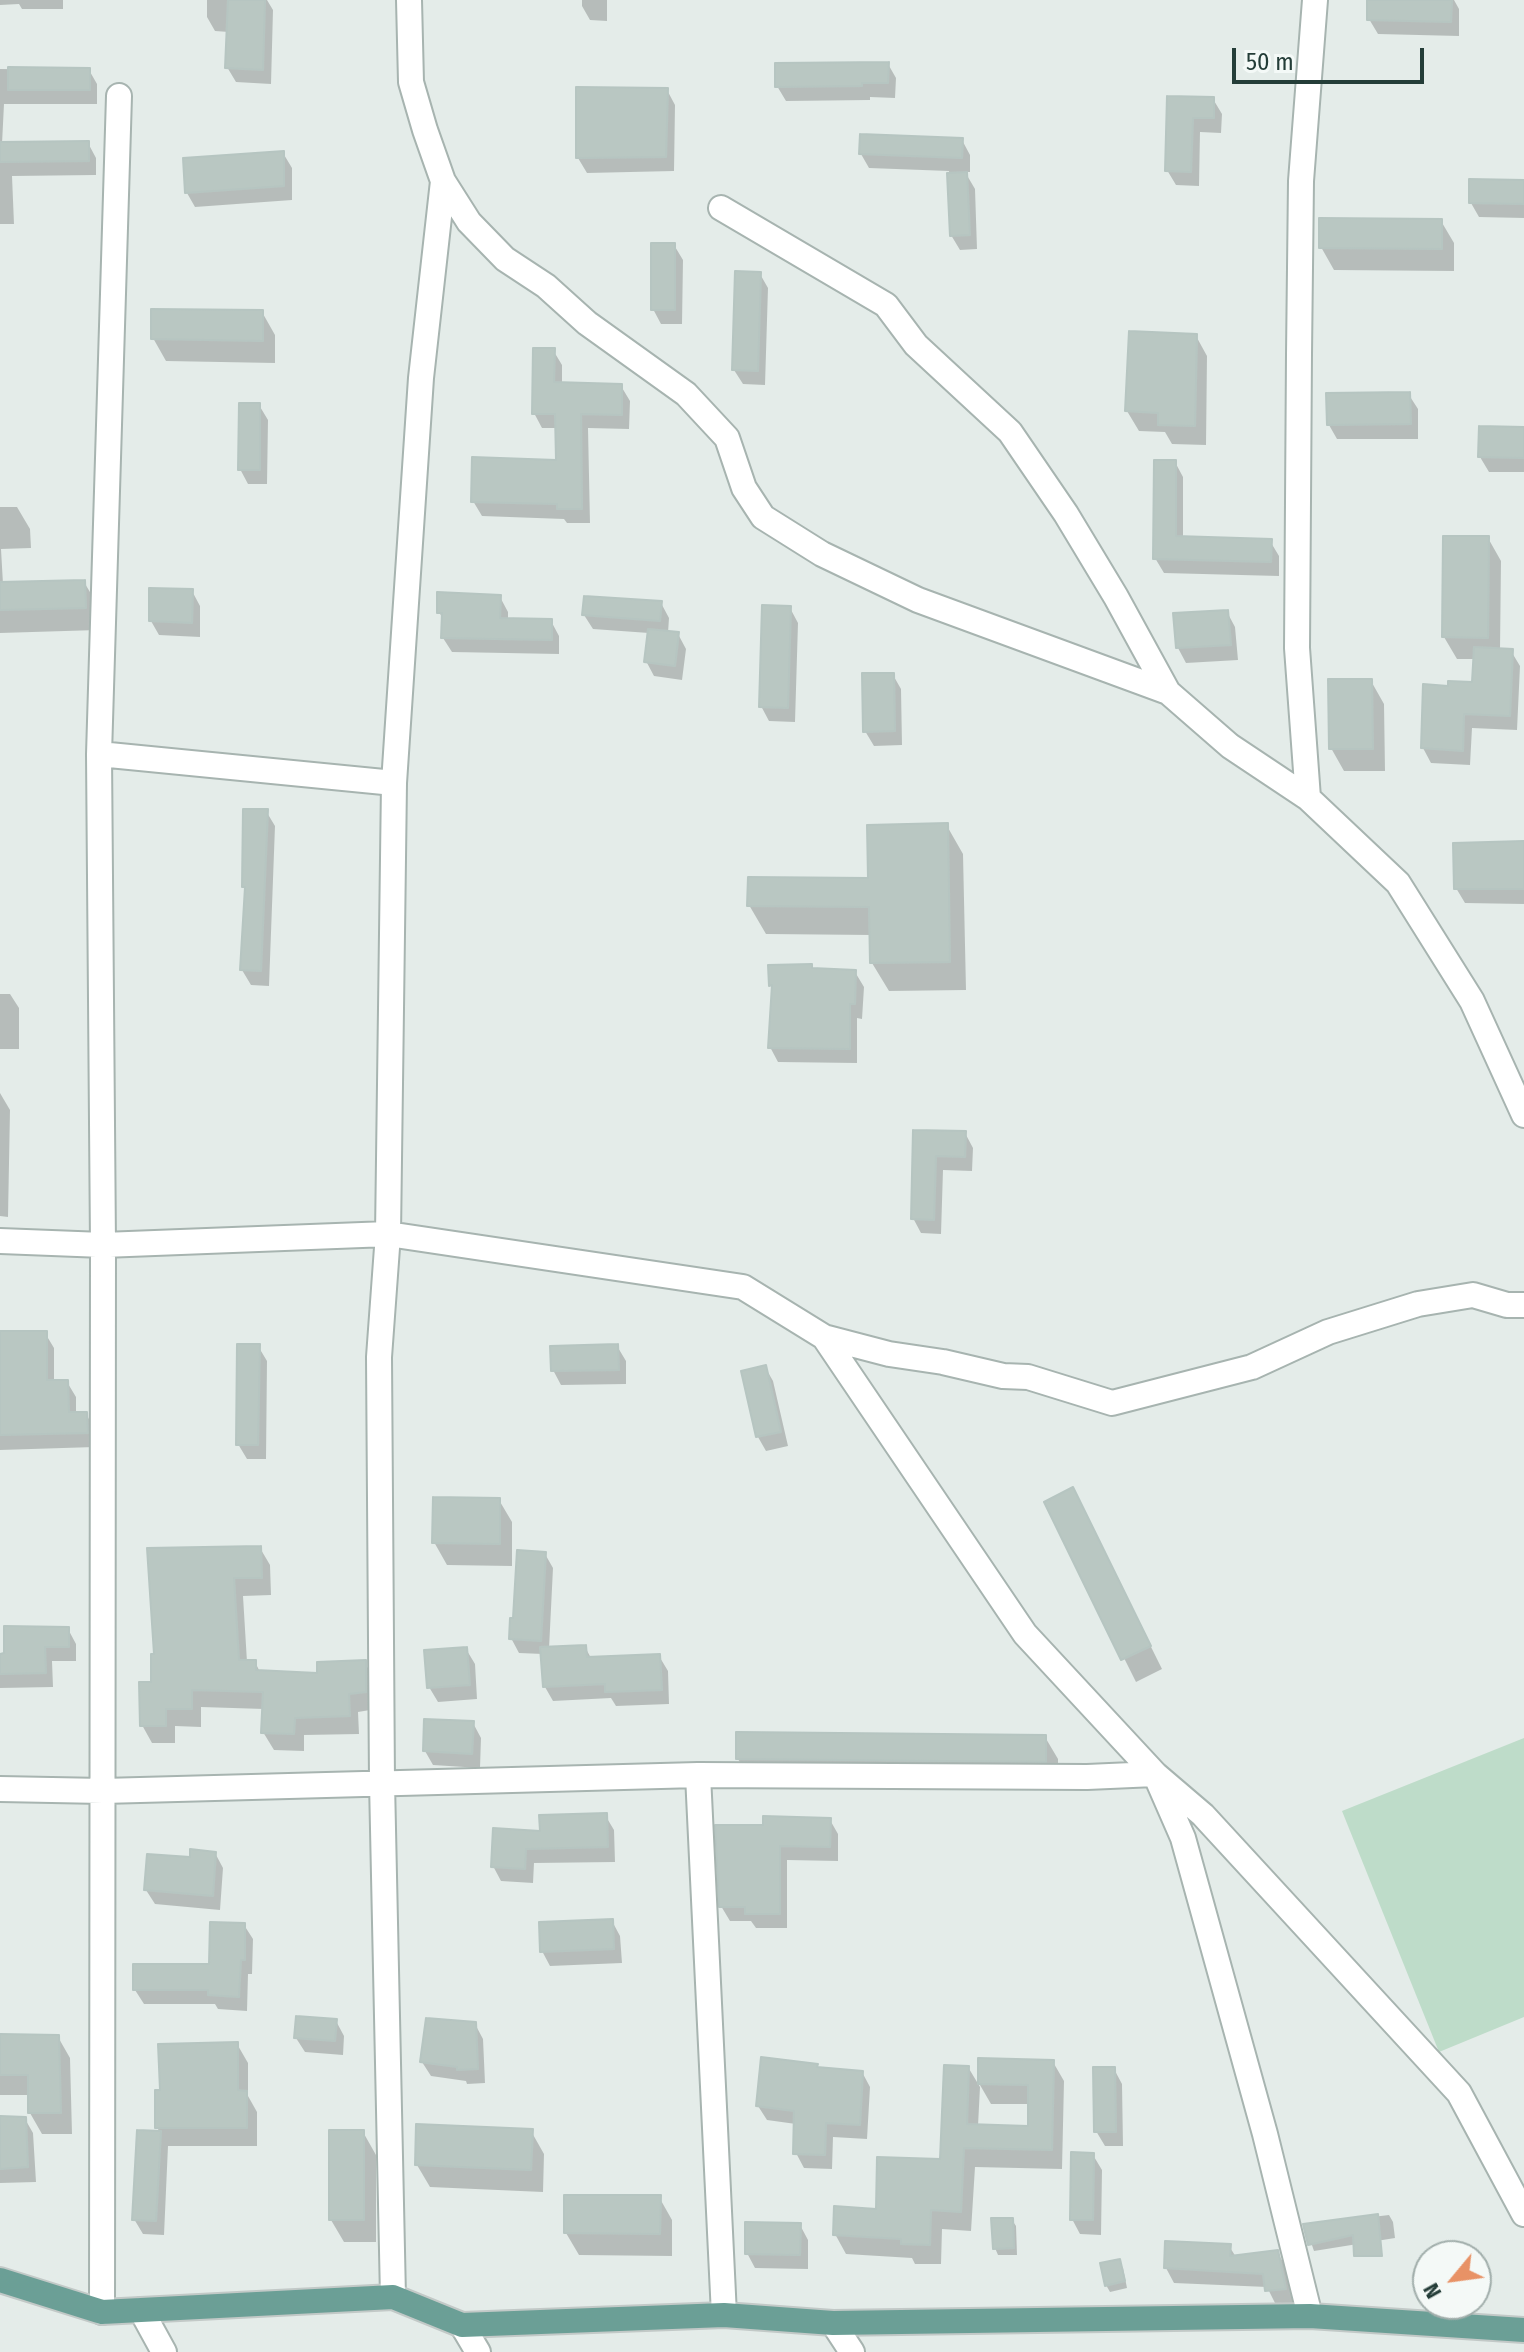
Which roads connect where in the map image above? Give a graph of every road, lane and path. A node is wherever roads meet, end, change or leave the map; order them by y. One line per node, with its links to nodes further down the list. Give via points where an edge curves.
1 (409, 0): 4 (street, via 411,82)
2 (1315, 0): 9 (street, via 1301,181 1299,323 1297,648)
3 (119, 96): 7 (street)
4 (443, 181): 6 (street, via 469,222 505,259 686,394 727,438 744,488 763,517 822,554 918,600); 8 (street, via 421,378)
5 (721, 208): 6 (street, via 886,305 916,345 1010,432 1066,514)
6 (1168, 692): 9 (street, via 1230,746)
7 (99, 754): 8 (street); 13 (street)
8 (394, 783): 11 (street)
9 (1308, 798): 10 (street, via 1398,883 1472,1001)
10 (1524, 1115)
11 (388, 1234): 13 (street); 15 (street, via 743,1287); 18 (street, via 379,1357)
12 (0, 1241): 13 (street)
13 (103, 1245): 20 (street)
14 (1524, 1305): 15 (street, via 1473,1295 1418,1304 1328,1332 1252,1367 1112,1403 1028,1377 889,1354)
15 (824, 1337): 16 (street, via 1025,1634)
16 (1155, 1774): 17 (street); 21 (street, via 1203,1815 1459,2093); 27 (street, via 1183,1838)
17 (698, 1775): 18 (street); 26 (street)
18 (382, 1782): 20 (street); 23 (street)
19 (0, 1789): 20 (street)
20 (103, 1791): 25 (street)
21 (1524, 2214)
22 (0, 2280): 25 (main road)
23 (393, 2297): 24 (main road); 29 (main road)
24 (141, 2310): 25 (main road); 31 (street)
25 (102, 2312)
26 (724, 2315): 28 (main road); 29 (main road)
27 (1310, 2316): 28 (main road); 30 (main road)
28 (833, 2323): 33 (street)
29 (462, 2325): 32 (street)
30 (1524, 2330)
31 (164, 2352)
32 (478, 2352)
33 (852, 2352)

